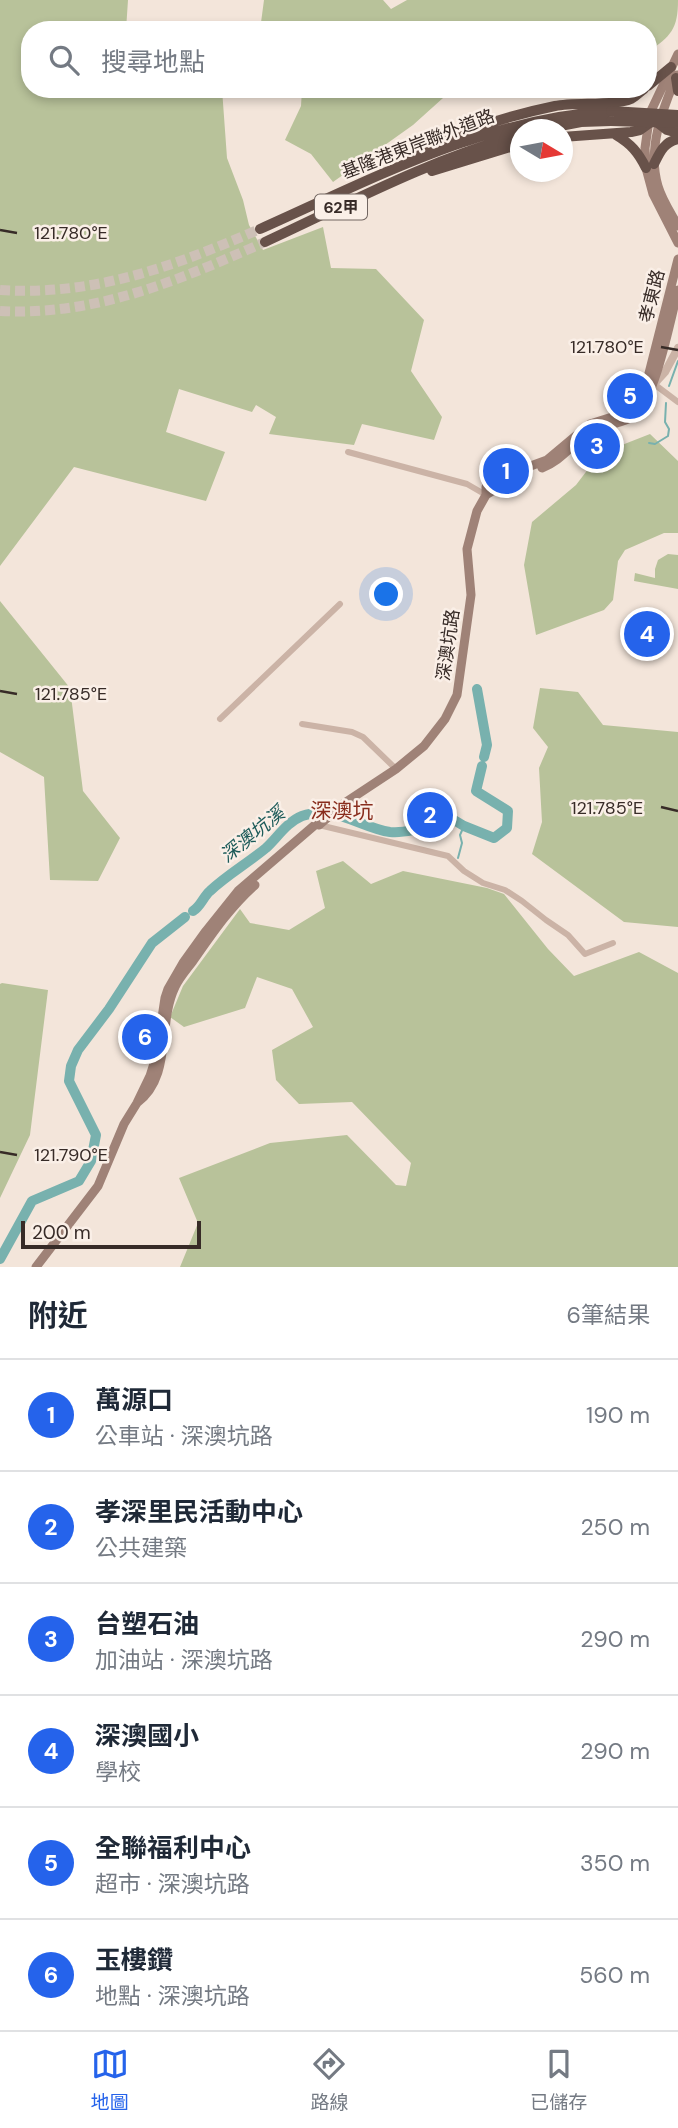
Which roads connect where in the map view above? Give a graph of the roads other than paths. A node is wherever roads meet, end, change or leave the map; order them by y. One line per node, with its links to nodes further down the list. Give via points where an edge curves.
1 (678, 54): 2 (main road)
2 (675, 73): 3 (highway); 4 (highway); 9 (main road)
3 (657, 82)
4 (678, 91)
5 (632, 98): 6 (highway)
6 (597, 102): 9 (highway, via 643,110); 19 (highway, via 559,105 485,126 423,149)
7 (678, 113): 8 (highway, 基隆港東岸聯外道路 / 62甲, bridge); 9 (highway)
8 (611, 116): 10 (highway, 基隆港東岸聯外道路 / 62甲); 11 (highway, 基隆港東岸聯外道路 / 62甲, bridge); 19 (highway, 基隆港東岸聯外道路 / 62甲, via 581,113 511,126)
9 (654, 119): 12 (highway, via 640,130); 13 (highway); 17 (main road, via 645,148)
10 (573, 124)
11 (678, 124)
12 (616, 135): 14 (highway); 17 (highway, via 629,142)
13 (678, 136): 17 (highway)
14 (573, 137)
15 (510, 138): 18 (highway, 基隆港東岸聯外道路 / 62甲)
16 (510, 147): 18 (highway)
17 (650, 166): 20 (main road); 23 (main road, via 653,194)
18 (402, 179): 22 (highway, 基隆港東岸聯外道路 / 62甲)
19 (368, 181): 21 (highway, 基隆港東岸聯外道路 / 62甲)
20 (678, 226)
21 (260, 229)
22 (265, 242)
23 (678, 243)
24 (678, 259): 27 (main road, 孝東路)
25 (678, 290): 27 (main road, 孝東路)
26 (678, 348): 27 (street, via 666,372)
27 (651, 383): 28 (street); 30 (main road, via 648,399 636,415 599,428 551,465 513,478)
28 (678, 402)
29 (348, 452): 30 (street, via 467,484)
30 (486, 495): 34 (main road, 深澳坑路, via 467,549 471,595 457,695 436,733)
31 (340, 604): 32 (street)
32 (220, 719)
33 (302, 724): 34 (street, via 363,737)
34 (396, 769): 35 (main road, 深澳坑路)
35 (322, 823): 36 (street, via 448,856 482,883 522,901 569,935 585,954); 37 (main road, 深澳坑路, via 237,903 175,987 158,1073 147,1096 124,1124 98,1186)
36 (613, 943)
37 (36, 1267)

